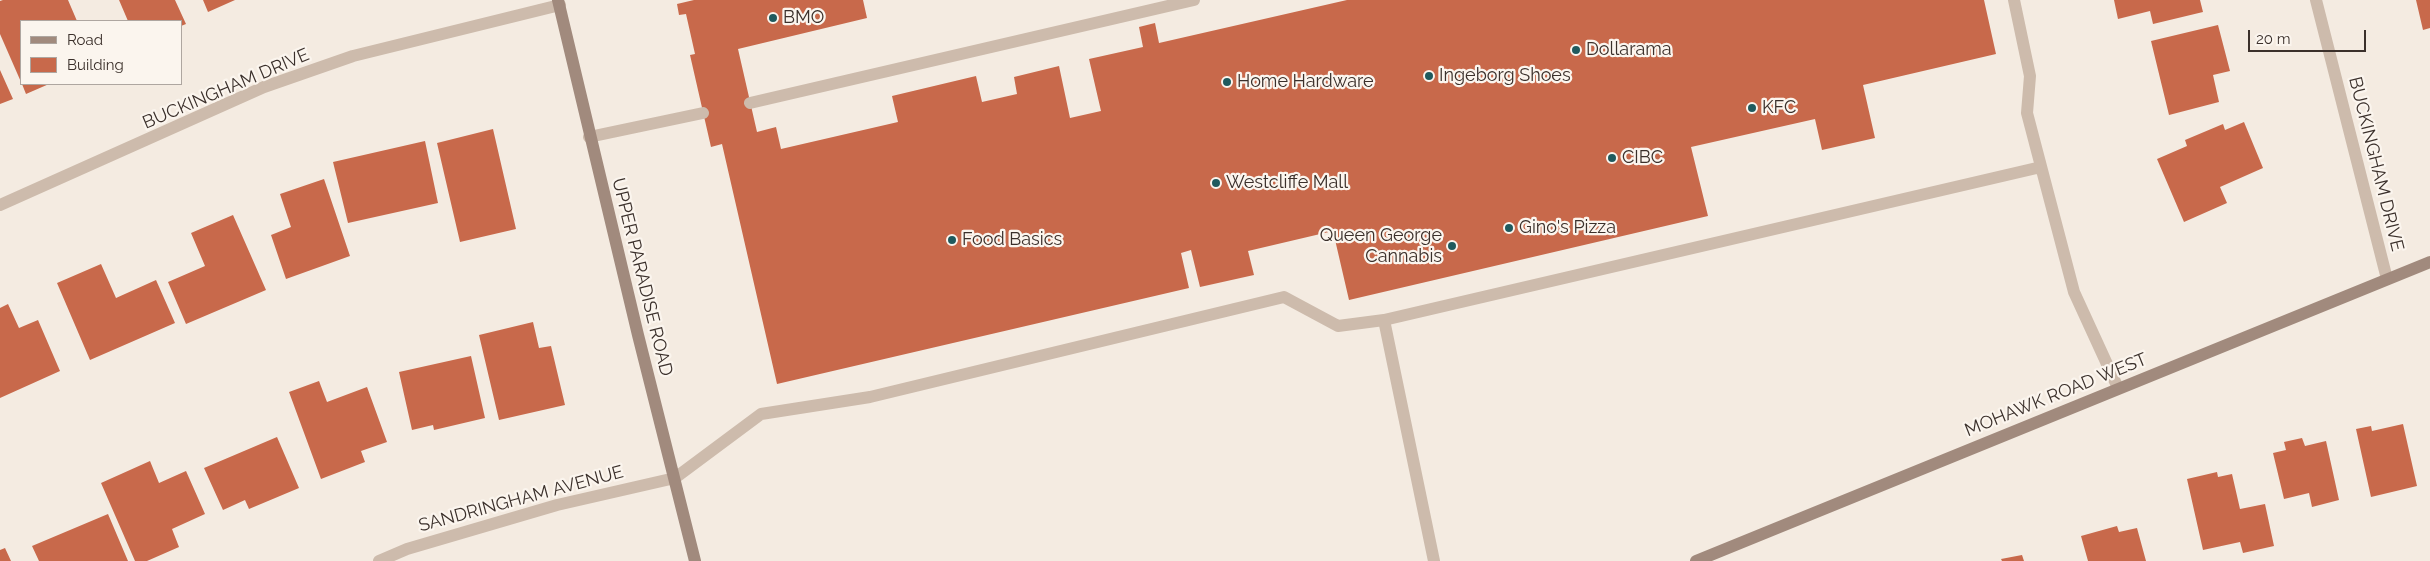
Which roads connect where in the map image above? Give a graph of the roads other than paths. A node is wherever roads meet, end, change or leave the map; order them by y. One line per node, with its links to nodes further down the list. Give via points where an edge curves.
1 (1194, 0): 5 (street)
2 (2014, 0): 8 (street, via 2030,76 2027,113)
3 (2316, 0): 11 (street, BUCKINGHAM DRIVE)
4 (559, 2): 7 (main road, UPPER PARADISE ROAD); 9 (street, BUCKINGHAM DRIVE, via 353,56 264,87)
5 (750, 103)
6 (703, 113): 7 (street)
7 (589, 137): 14 (main road, UPPER PARADISE ROAD)
8 (2041, 167): 12 (street); 13 (street, via 2074,292)
9 (0, 205)
10 (2430, 262): 11 (main road, MOHAWK ROAD WEST)
11 (2388, 279): 13 (main road, MOHAWK ROAD WEST)
12 (1384, 320): 14 (street, via 1338,326 1284,297 870,397 761,414); 17 (street)
13 (2118, 388): 18 (main road, MOHAWK ROAD WEST)
14 (675, 478): 15 (street, SANDRINGHAM AVENUE, via 557,505 407,549); 16 (main road, UPPER PARADISE ROAD)
15 (379, 561)
16 (695, 561)
17 (1434, 561)
18 (1696, 561)

